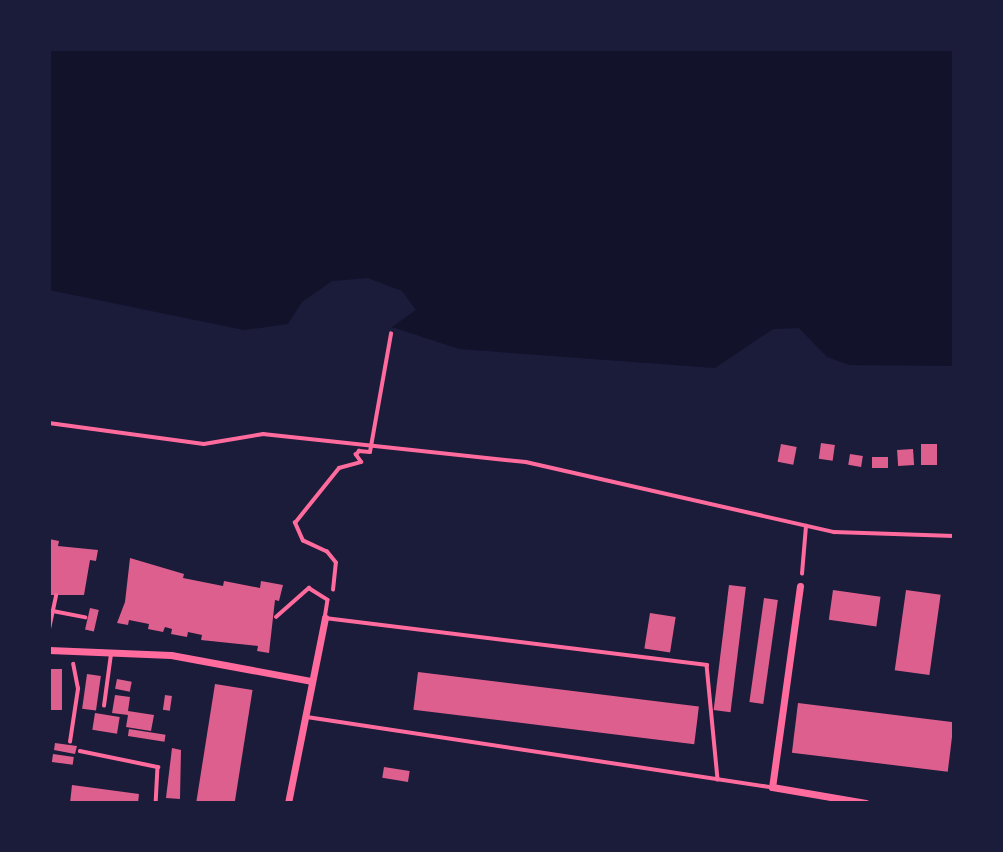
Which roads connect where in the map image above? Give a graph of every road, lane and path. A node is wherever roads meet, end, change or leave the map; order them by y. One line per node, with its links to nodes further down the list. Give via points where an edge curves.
1 (391, 334): 3 (path)
2 (49, 423): 3 (path, via 204,444 263,434)
3 (370, 449): 4 (path, via 526,463); 8 (path, via 355,453 361,462 339,468 295,523 303,541 327,552 336,563 335,587)
4 (806, 525): 5 (path, via 860,534); 6 (path)
5 (954, 536)
6 (800, 586): 23 (street)
7 (56, 596): 9 (path)
8 (328, 600): 11 (lane, via 309,588); 12 (lane)
9 (53, 611): 10 (path); 13 (path)
10 (85, 617)
11 (276, 617)
12 (325, 618): 17 (street); 22 (lane, via 708,665)
13 (49, 629)
14 (49, 650): 15 (street)
15 (73, 651): 16 (street); 20 (path, via 78,689)
16 (111, 651): 17 (street, via 171,654); 18 (lane)
17 (312, 681): 19 (street)
18 (104, 706)
19 (305, 717): 22 (lane); 25 (street)
20 (70, 742)
21 (80, 751): 24 (lane, via 158,766)
22 (718, 779): 23 (lane)
23 (772, 787): 26 (street)
24 (156, 803)
25 (288, 803)
26 (866, 803)

